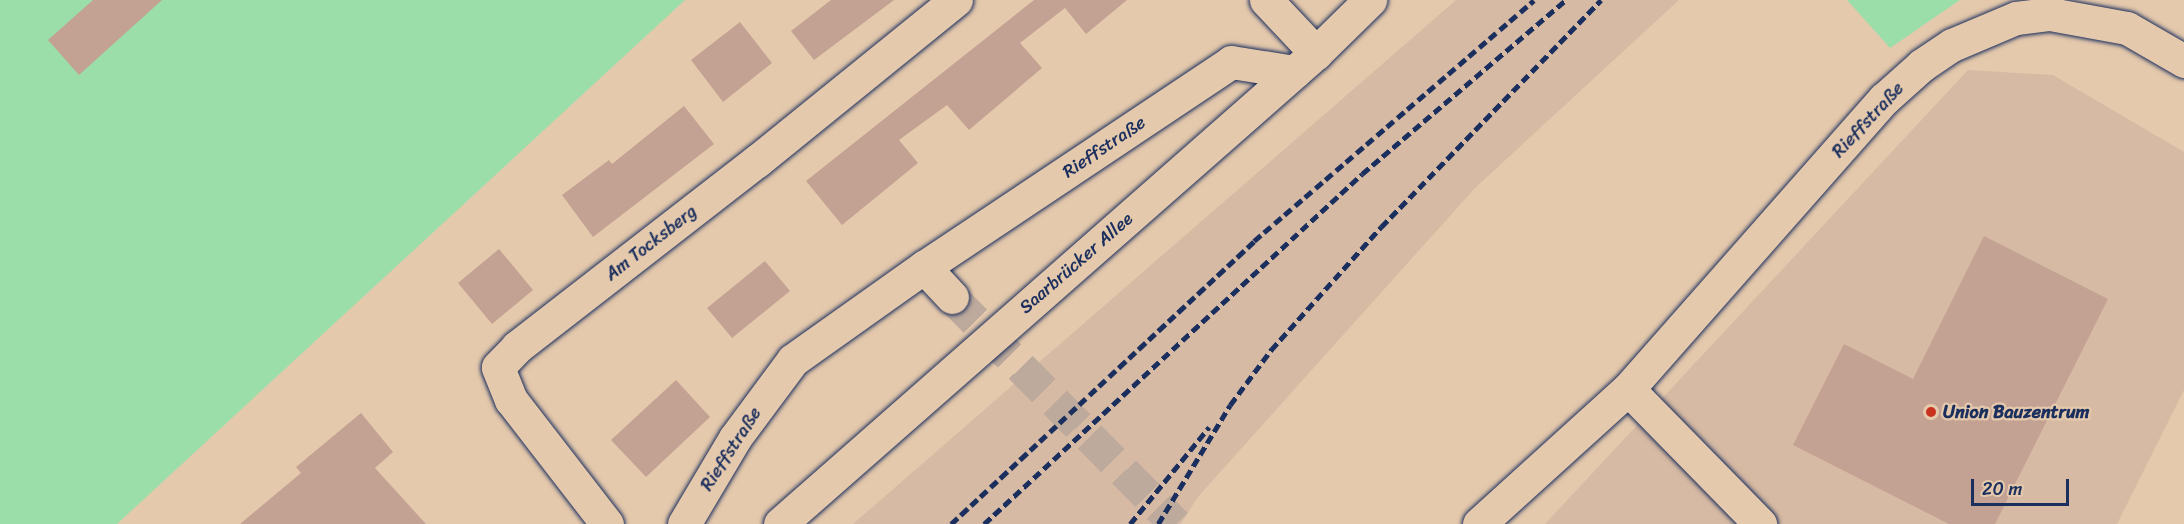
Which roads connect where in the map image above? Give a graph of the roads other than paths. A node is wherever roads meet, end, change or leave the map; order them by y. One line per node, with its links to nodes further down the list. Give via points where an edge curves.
1 (956, 0): 9 (street, Am Tocksberg, via 498,367 511,400)
2 (1266, 0): 5 (street)
3 (1370, 0): 5 (street, Saarbrücker Allee)
4 (2184, 61): 8 (street, Rieffstraße, via 2127,28 2050,14 2016,18 1952,45 1884,99)
5 (1305, 63): 6 (street, Rieffstraße, via 1232,62); 11 (street, Saarbrücker Allee)
6 (924, 267): 7 (street); 10 (street, Rieffstraße, via 793,360 735,438)
7 (952, 297)
8 (1628, 389): 12 (street, Rieffstraße); 13 (street)
9 (607, 524)
10 (684, 524)
11 (780, 524)
12 (1479, 524)
13 (1760, 524)

